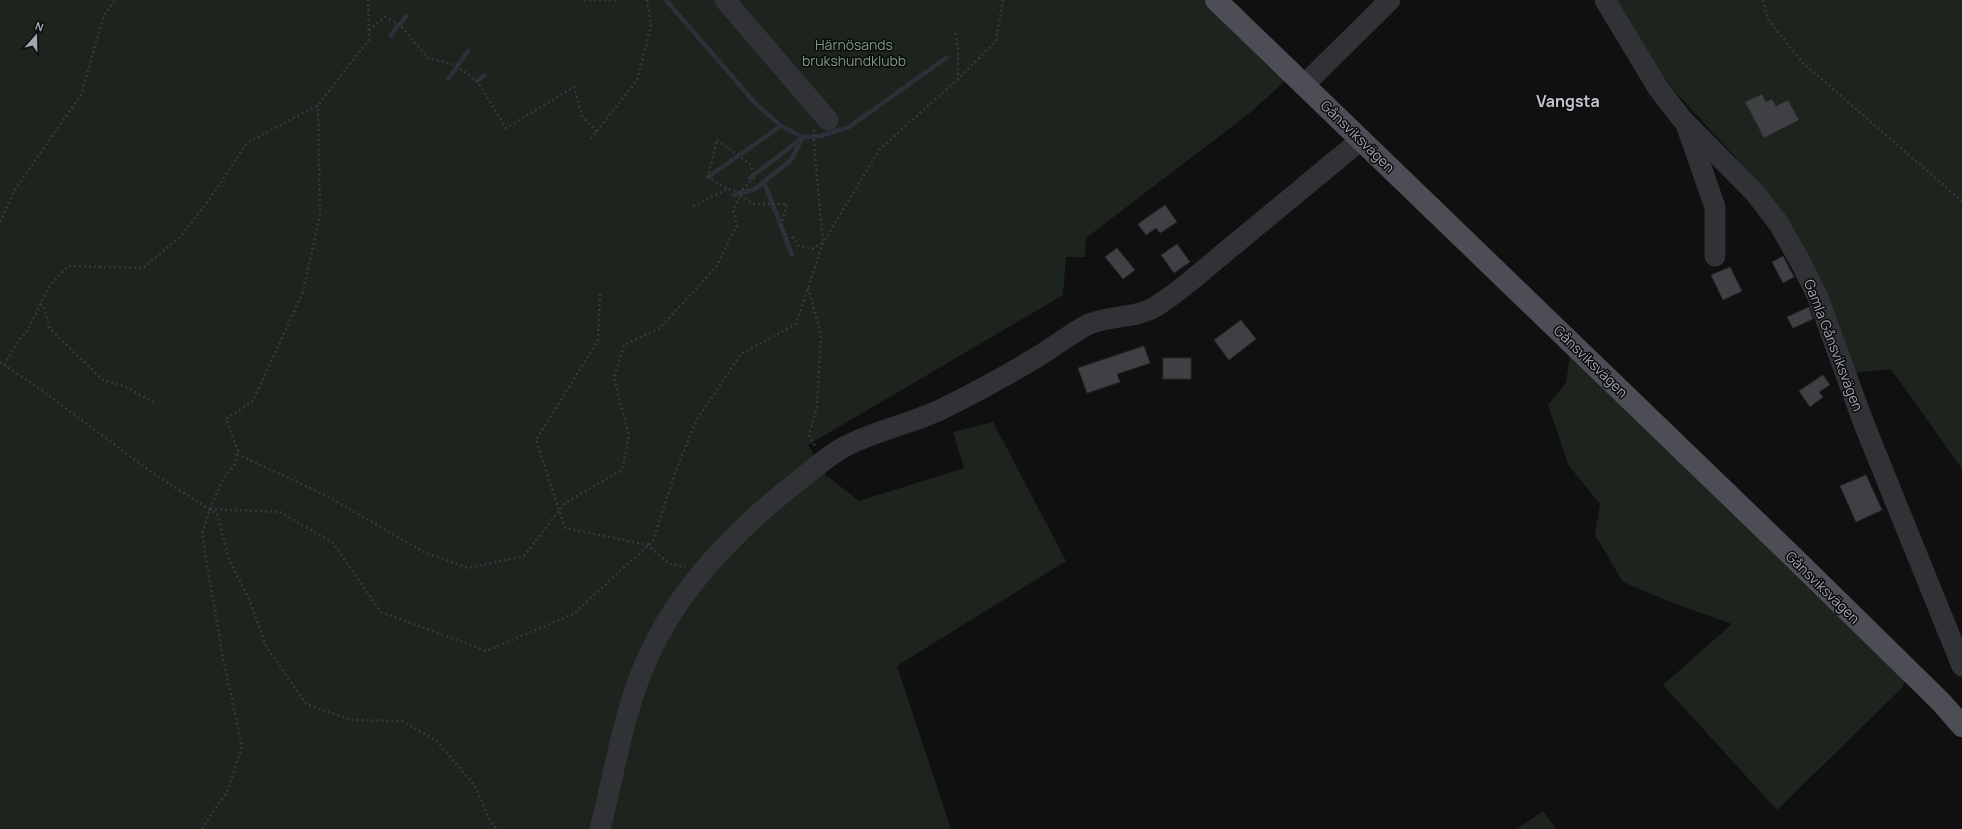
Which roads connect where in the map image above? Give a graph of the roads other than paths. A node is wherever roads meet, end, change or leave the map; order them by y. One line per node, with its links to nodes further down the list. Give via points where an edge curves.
1 (725, 0): 7 (street)
2 (1216, 0): 5 (main road, Gånsviksvägen)
3 (1390, 0): 5 (street)
4 (1604, 0): 6 (street, Gamla Gånsviksvägen, via 1658,88)
5 (1304, 85): 8 (main road, Gånsviksvägen)
6 (1686, 123): 9 (street, via 1715,207); 10 (street, Gamla Gånsviksvägen, via 1756,194 1779,224 1818,295 1864,424)
7 (820, 126)
8 (1361, 140): 11 (main road, Gånsviksvägen, via 1790,554 1941,702); 12 (street, via 1156,306 1142,313 1099,320 1036,358 941,409 846,446 823,461 740,530 705,570 656,639 630,705)
9 (1715, 256)
10 (1962, 666)
11 (1962, 726)
12 (600, 829)

